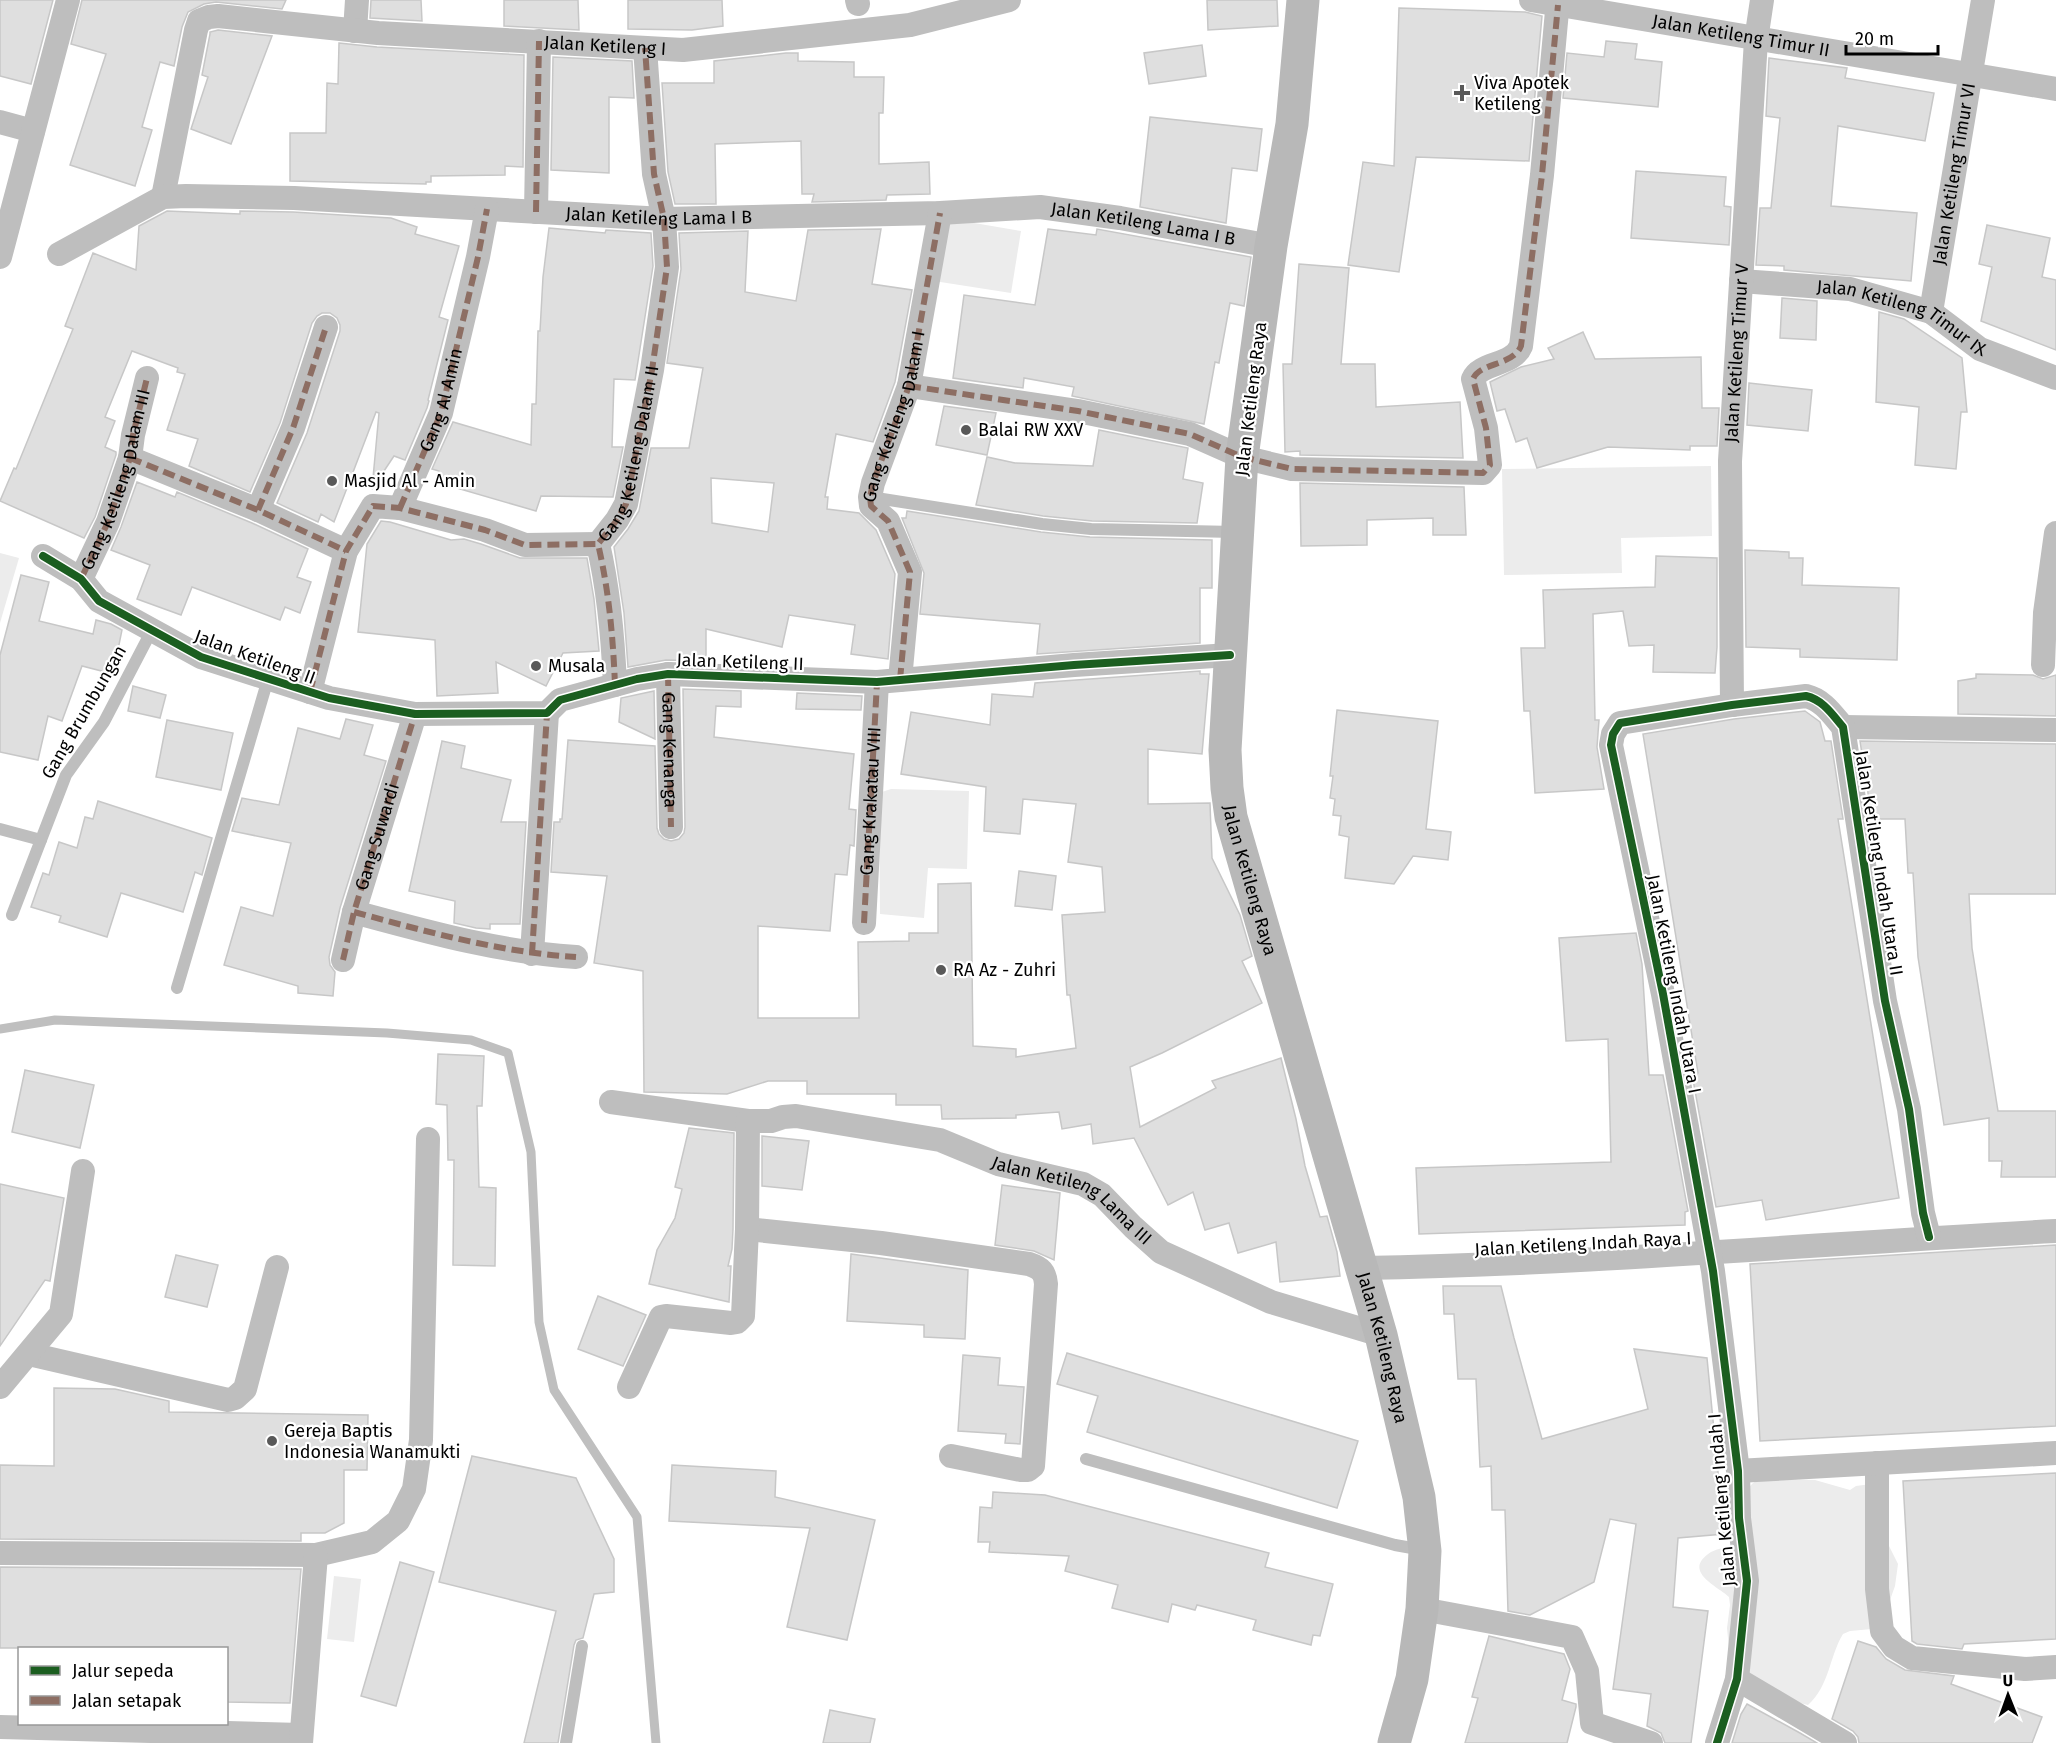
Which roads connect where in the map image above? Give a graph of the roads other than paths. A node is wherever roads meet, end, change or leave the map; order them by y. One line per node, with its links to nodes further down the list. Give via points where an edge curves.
1 (68, 0): 16 (street)
2 (357, 0): 9 (street)
3 (1009, 0): 12 (street, Jalan Ketileng I, via 910,25 862,32 683,50)
4 (1303, 0): 22 (main road, Jalan Ketileng Raya, via 1292,124)
5 (1531, 0): 8 (street, Jalan Ketileng Timur II)
6 (1762, 0): 10 (street, Jalan Ketileng Timur V)
7 (1983, 0): 13 (street, Jalan Ketileng Timur VI)
8 (1558, 3): 10 (street, Jalan Ketileng Timur II); 31 (street, via 1521,346 1514,356 1477,373 1473,379 1486,428 1488,470 1475,474 1292,469)
9 (355, 31): 11 (street, Jalan Ketileng I); 17 (street, Jalan Ketileng I, via 218,16 199,21)
10 (1756, 40): 13 (street, Jalan Ketileng Timur II); 25 (street, Jalan Ketileng Timur V)
11 (539, 41): 12 (street, Jalan Ketileng I); 19 (street)
12 (645, 48): 21 (street, Gang Ketileng Dalam II, via 654,174)
13 (1969, 75): 14 (street, Jalan Ketileng Timur II); 26 (street, Jalan Ketileng Timur VI)
14 (2056, 89)
15 (0, 122): 16 (street)
16 (33, 131): 24 (street)
17 (163, 197): 18 (street, Jalan Ketileng Lama I B, via 294,198); 23 (street, Jalan Ketileng Lama I B)
18 (487, 209): 19 (street, Jalan Ketileng Lama I B); 34 (street, Gang Al Amin, via 441,413)
19 (536, 212): 21 (street, Jalan Ketileng Lama I B)
20 (940, 213): 21 (street, Jalan Ketileng Lama I B); 22 (street, Jalan Ketileng Lama I B, via 1040,207); 30 (street, Gang Ketileng Dalam I)
21 (664, 219): 38 (street, Gang Ketileng Dalam II, via 667,267 632,479 626,504)
22 (1271, 246): 31 (main road, Jalan Ketileng Raya)
23 (59, 254)
24 (0, 257)
25 (1741, 280): 26 (street, Jalan Ketileng Timur IX, via 1850,289); 51 (street, Jalan Ketileng Timur V, via 1730,461)
26 (1931, 312): 29 (street, Jalan Ketileng Timur IX, via 1980,349)
27 (326, 327): 35 (street, via 293,428)
28 (147, 378): 32 (street, Gang Ketileng Dalam III)
29 (2056, 378)
30 (909, 386): 31 (street, via 1078,411 1190,434); 33 (street, Gang Ketileng Dalam I)
31 (1242, 457): 36 (main road, Jalan Ketileng Raya)
32 (130, 458): 35 (street); 41 (street, Gang Ketileng Dalam III, via 108,522)
33 (870, 497): 36 (lane, via 1042,524); 48 (street, Gang Ketileng Dalam I, via 871,506 888,521 910,572)
34 (400, 508): 38 (street, via 525,544); 39 (street, via 373,506)
35 (258, 510): 39 (street)
36 (1238, 532): 44 (main road, Jalan Ketileng Raya)
37 (2056, 533): 42 (street)
38 (598, 544): 49 (street, Gang Ketileng Dalam II, via 613,632)
39 (346, 551): 50 (street)
40 (43, 556): 41 (street, Jalan Ketileng II)
41 (81, 579): 43 (street, Jalan Ketileng II, via 99,601)
42 (2051, 613): 45 (street)
43 (152, 630): 47 (street, Jalan Ketileng II, via 201,657); 59 (lane, Gang Brumbungan, via 104,722 66,775)
44 (1230, 655): 48 (street, Jalan Ketileng II); 76 (main road, Jalan Ketileng Raya, via 1225,750 1231,817)
45 (2043, 665)
46 (668, 674): 48 (street, Jalan Ketileng II); 49 (street, Jalan Ketileng II); 57 (street, Gang Kenanga)
47 (268, 679): 50 (street, Jalan Ketileng II); 66 (lane)
48 (889, 681): 62 (street, Gang Krakatau VIII)
49 (615, 685): 52 (street, Jalan Ketileng II, via 560,700)
50 (310, 692): 53 (street, Jalan Ketileng II)
51 (1732, 705): 54 (street, Jalan Ketileng Indah Utara II); 55 (street, Jalan Ketileng Indah Utara II, via 1806,696 1821,702)
52 (548, 713): 53 (street, Jalan Ketileng II); 63 (street)
53 (415, 714): 60 (street, Gang Suwardi)
54 (1620, 723): 74 (street, Jalan Ketileng Indah Utara I, via 1611,745 1663,994)
55 (1843, 727): 56 (street); 73 (street, Jalan Ketileng Indah Utara II, via 1885,1001)
56 (2056, 730)
57 (671, 826)
58 (0, 830): 59 (lane)
59 (41, 840): 61 (lane, Gang Brumbungan)
60 (354, 912): 63 (street, via 465,942); 65 (street, Gang Suwardi)
61 (12, 915)
62 (864, 922)
63 (532, 954): 64 (street)
64 (576, 957)
65 (343, 960)
66 (177, 988)
67 (611, 1102): 68 (street, Jalan Ketileng Lama III)
68 (748, 1121): 71 (street); 77 (street, Jalan Ketileng Lama III, via 796,1116 940,1140 998,1164 1083,1184 1102,1195 1161,1252 1271,1302)
69 (428, 1139): 88 (street, via 421,1440 414,1489 398,1521 372,1542)
70 (83, 1171): 78 (street, via 61,1314)
71 (747, 1228): 80 (street, via 745,1309 741,1319 731,1323 661,1317); 82 (street, via 881,1242 1029,1264 1042,1270 1046,1284 1033,1466 1021,1470)
72 (2056, 1231): 73 (street, Jalan Ketileng Indah Raya I)
73 (1929, 1238): 74 (street, Jalan Ketileng Indah Raya I)
74 (1708, 1253): 76 (street, Jalan Ketileng Indah Raya I); 85 (street, Jalan Ketileng Indah I)
75 (277, 1267): 78 (street, via 245,1389 235,1398 189,1392)
76 (1362, 1268): 77 (main road, Jalan Ketileng Raya)
77 (1381, 1335): 86 (main road, Jalan Ketileng Raya, via 1419,1497)
78 (29, 1354): 79 (street)
79 (0, 1387)
80 (629, 1387)
81 (2056, 1453): 84 (street, Jalan Ketileng Indah I)
82 (951, 1456)
83 (1086, 1459): 86 (lane)
84 (1877, 1463): 85 (street, Jalan Ketileng Indah I); 91 (street, via 1877,1589 1882,1631 1894,1647 1912,1658 2025,1669)
85 (1738, 1471): 92 (street, Jalan Ketileng Indah I, via 1747,1581)
86 (1425, 1551): 89 (main road, Jalan Ketileng Raya)
87 (0, 1553): 88 (street)
88 (316, 1555): 94 (street)
89 (1422, 1609): 96 (main road, Jalan Ketileng Raya, via 1412,1679); 97 (street, via 1572,1637 1587,1671 1592,1723)
90 (582, 1646): 95 (lane)
91 (2056, 1667)
92 (1737, 1679): 98 (street, Jalan Ketileng Indah I); 99 (street)
93 (0, 1727): 94 (street)
94 (301, 1739)
95 (566, 1743)
96 (1394, 1743)
97 (1651, 1743)
98 (1717, 1743)
99 (1845, 1743)

